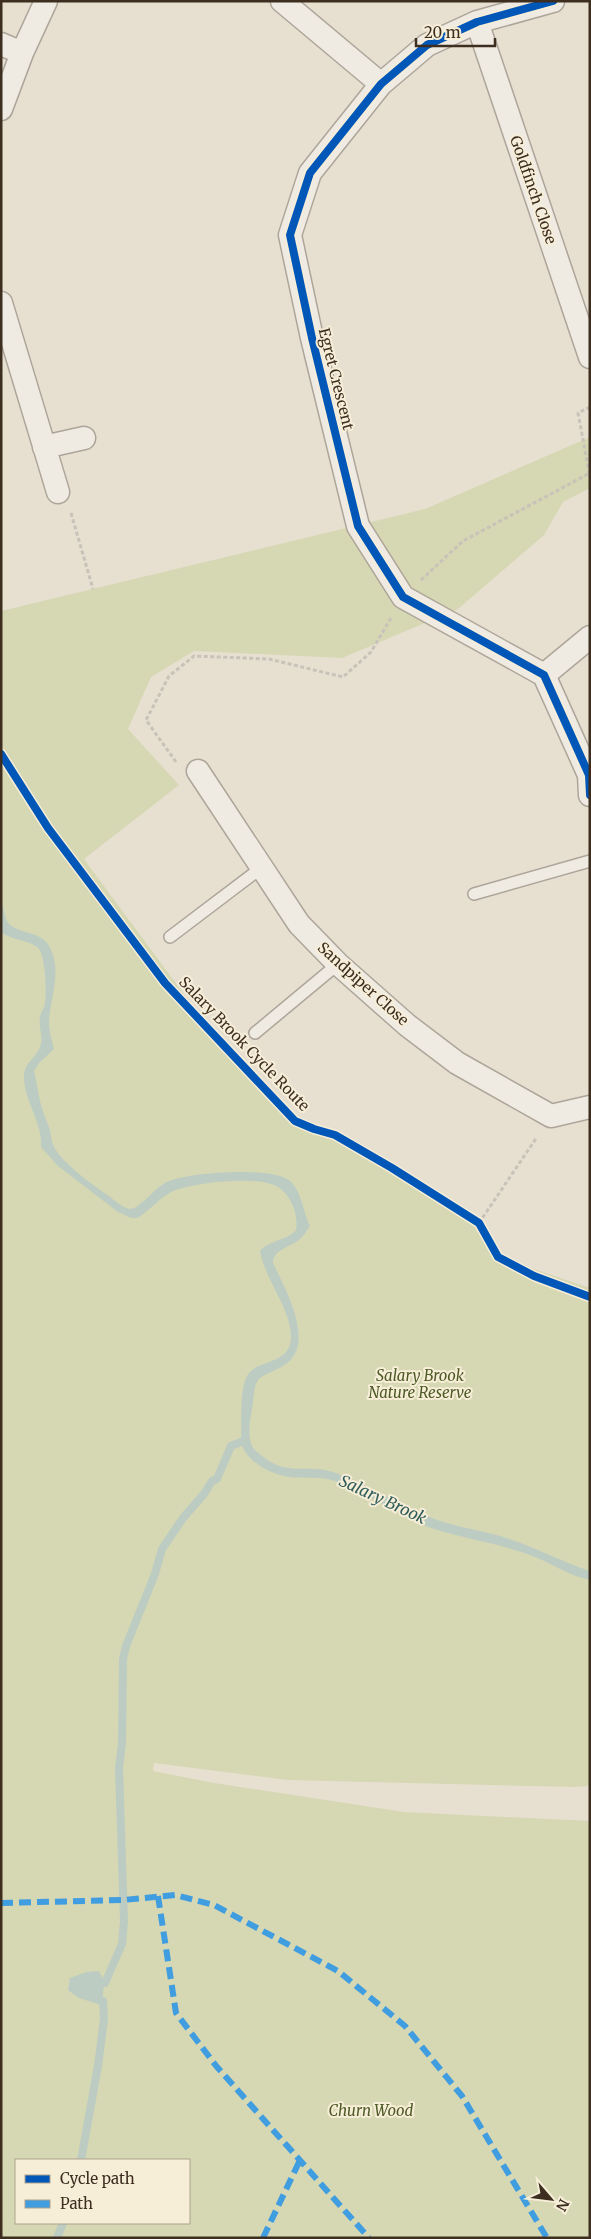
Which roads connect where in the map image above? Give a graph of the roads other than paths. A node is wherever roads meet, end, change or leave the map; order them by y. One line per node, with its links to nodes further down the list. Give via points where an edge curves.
1 (46, 1): 6 (street)
2 (282, 1): 7 (street)
3 (553, 1): 4 (street, Egret Crescent)
4 (477, 22): 7 (street, Egret Crescent, via 428,45); 10 (street, Goldfinch Close)
5 (1, 44): 6 (street)
6 (22, 53): 8 (street)
7 (381, 84): 15 (street, Egret Crescent, via 310,173 290,235 358,526 402,597)
8 (1, 109)
9 (1, 302): 12 (street)
10 (590, 358)
11 (84, 438): 12 (street)
12 (44, 447): 13 (street)
13 (58, 492)
14 (590, 637): 15 (street)
15 (544, 675): 17 (street, via 589,775)
16 (198, 771): 19 (street, Sandpiper Close)
17 (590, 795)
18 (590, 861): 20 (lane)
19 (261, 868): 21 (lane); 22 (street, Sandpiper Close, via 299,924)
20 (474, 894)
21 (170, 937)
22 (338, 964): 23 (lane); 24 (street, Sandpiper Close, via 407,1025 457,1063 551,1116)
23 (255, 1033)
24 (590, 1107)

